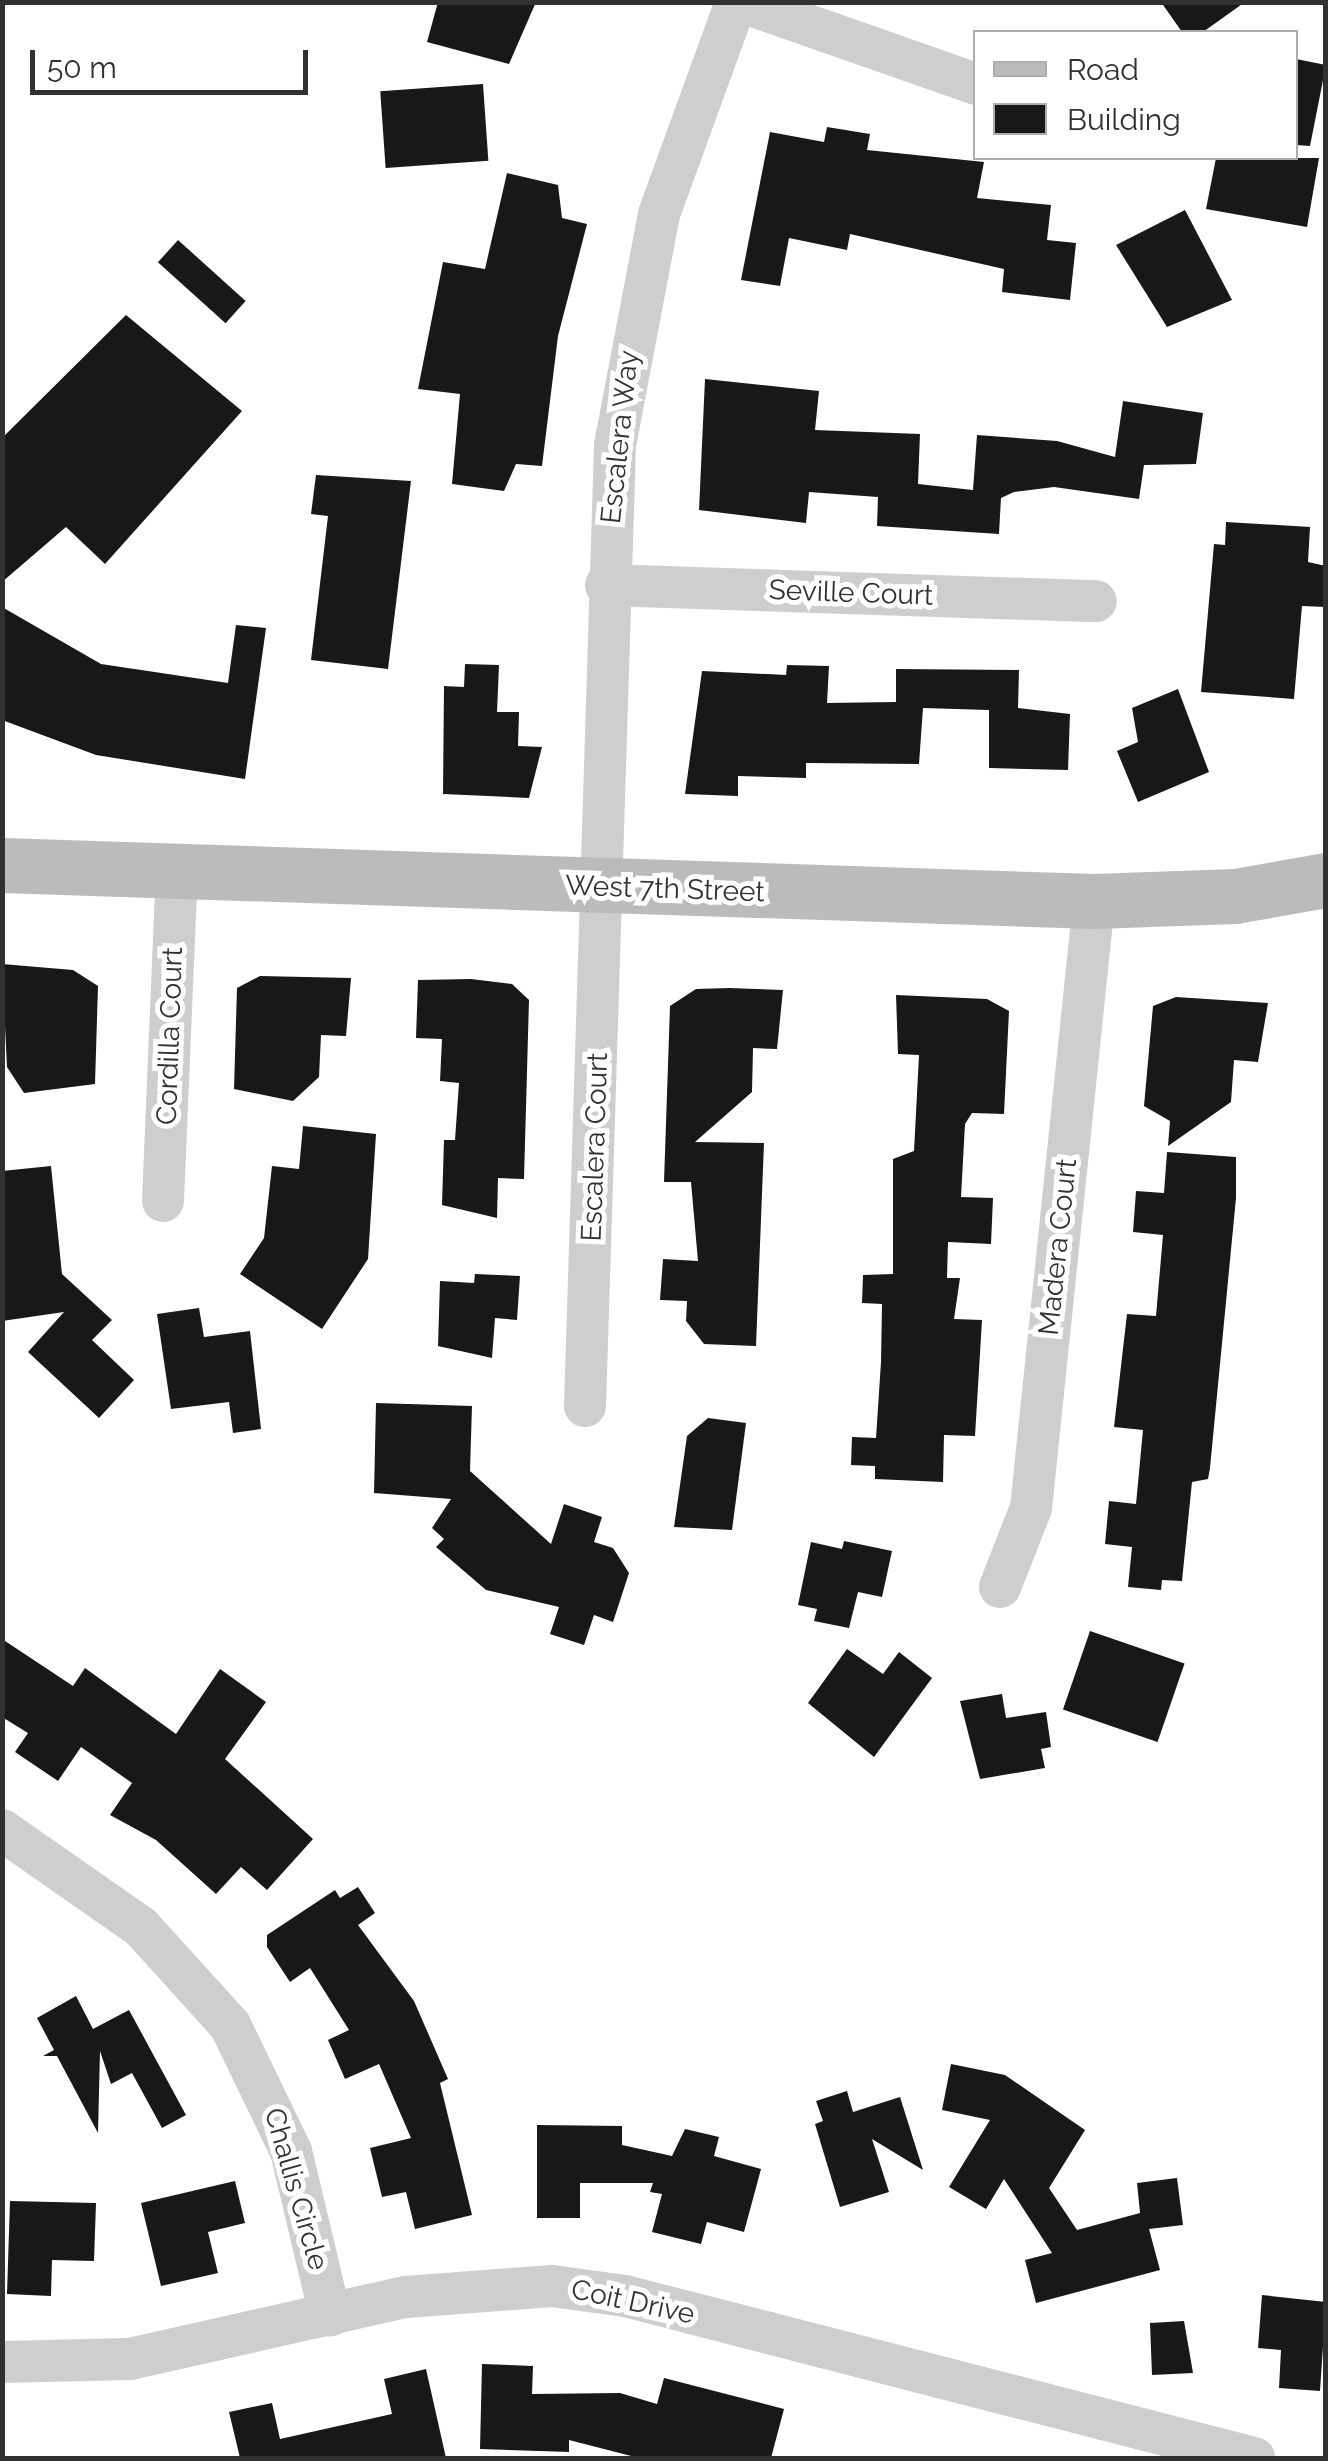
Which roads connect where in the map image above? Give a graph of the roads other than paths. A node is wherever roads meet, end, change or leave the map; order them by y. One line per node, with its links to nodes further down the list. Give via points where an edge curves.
1 (739, 2): 2 (street); 3 (street, Escalera Way, via 670,177 632,331)
2 (973, 83)
3 (606, 585): 4 (street, Seville Court); 8 (street, Escalera Way)
4 (1096, 600)
5 (2, 865): 6 (main road, West 7th Street)
6 (177, 872): 8 (main road, West 7th Street); 10 (street, Cordilla Court)
7 (1326, 880): 9 (main road, West 7th Street, via 1235,896)
8 (604, 888): 9 (main road, West 7th Street); 11 (street, Escalera Court)
9 (1094, 901): 12 (street, Madera Court, via 1031,1508)
10 (163, 1200)
11 (585, 1406)
12 (1000, 1587)
13 (2, 1830): 14 (street, Challis Circle, via 141,1926 230,2025 266,2087)
14 (330, 2315): 15 (street, Coit Drive, via 130,2359); 16 (street, Coit Drive, via 480,2286 624,2296)
15 (2, 2362)
16 (1254, 2458)

